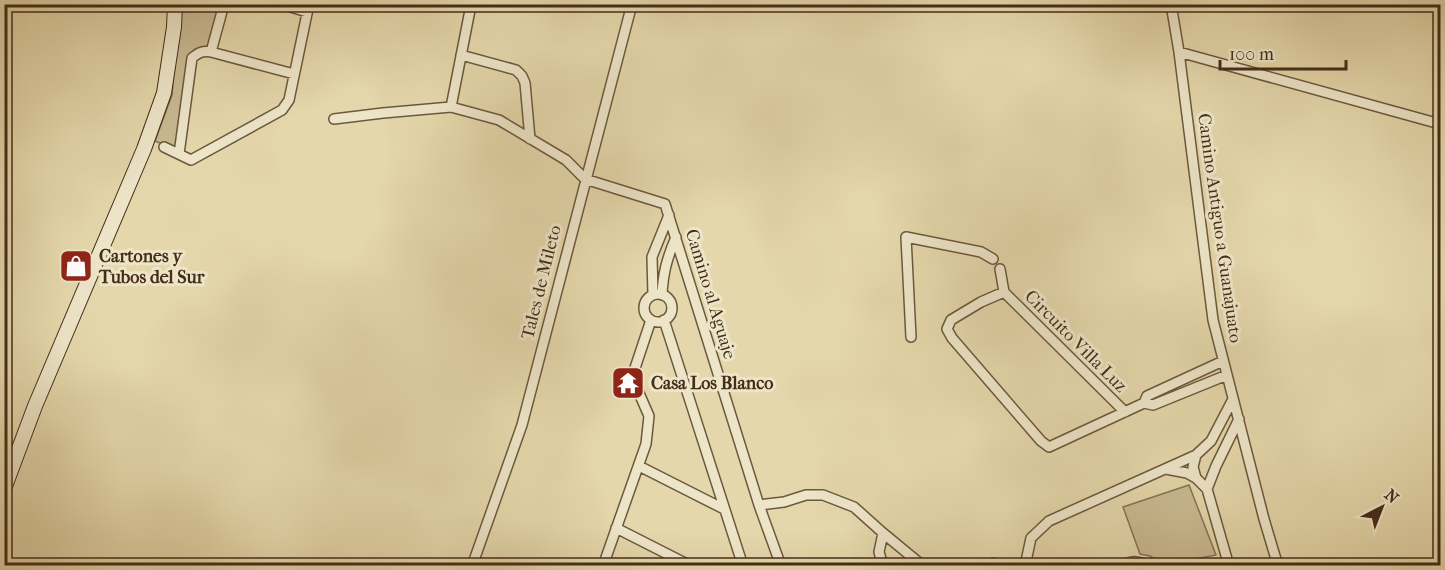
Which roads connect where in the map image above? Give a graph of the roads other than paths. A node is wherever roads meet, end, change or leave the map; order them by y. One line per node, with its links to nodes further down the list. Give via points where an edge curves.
1 (175, 4): 42 (street, via 164,93)
2 (224, 4): 8 (street)
3 (281, 4): 7 (street)
4 (632, 4): 18 (street, Tales de Mileto)
5 (1171, 4): 9 (street, Camino Antiguo a Guanajuato)
6 (471, 5): 10 (street)
7 (308, 8): 11 (street)
8 (211, 52): 11 (street); 17 (street, via 192,58)
9 (1179, 52): 14 (street); 30 (street, Camino Antiguo a Guanajuato, via 1213,320)
10 (461, 55): 12 (street); 15 (street, via 516,70 522,76)
11 (294, 74): 17 (street, via 289,100 282,110 191,160)
12 (451, 107): 13 (street); 15 (street, via 499,120)
13 (334, 119)
14 (1440, 124)
15 (530, 139): 18 (street, via 566,160)
16 (164, 147): 17 (street)
17 (179, 154)
18 (585, 179): 19 (street, Camino al Aguaje, via 665,204); 48 (street, Tales de Mileto, via 522,425)
19 (669, 215): 20 (street, Camino al Aguaje); 21 (street)
20 (676, 237): 23 (street); 44 (street, Camino al Aguaje)
21 (652, 257): 23 (street); 26 (street)
22 (993, 259): 29 (street, via 981,252 906,237)
23 (666, 260): 26 (street)
24 (1000, 269): 25 (street, Circuito Villa Luz)
25 (1004, 292): 34 (street, Circuito Villa Luz); 34 (street, Circuito Villa Luz, via 951,320 947,329 1041,441 1049,447)
26 (658, 295): 27 (street, via 646,300 644,309); 28 (street, via 671,305)
27 (651, 320): 28 (street); 39 (street, via 632,377 649,416)
28 (664, 320): 45 (street)
29 (911, 337)
30 (1223, 361): 31 (street, Camino Antiguo a Guanajuato); 33 (street, Circuito Villa Luz, via 1147,396)
31 (1227, 375): 32 (street, Camino Antiguo a Guanajuato); 33 (street, Circuito Villa Luz, via 1154,405)
32 (1233, 399): 35 (street, Camino Antiguo a Guanajuato); 36 (street)
33 (1144, 404): 34 (street, Circuito Villa Luz)
34 (1125, 412)
35 (1239, 420): 37 (street); 59 (street, Camino Antiguo a Guanajuato)
36 (1219, 428): 37 (street); 38 (street, via 1212,441)
37 (1232, 434): 43 (street)
38 (1196, 455): 40 (street); 41 (street)
39 (639, 466): 45 (street); 46 (street)
40 (1165, 469): 41 (street); 55 (street, via 1049,521 1031,538)
41 (1196, 478): 43 (street)
42 (4, 489)
43 (1207, 489): 58 (street)
44 (759, 505): 47 (street, via 823,495 854,507); 52 (street, Camino al Aguaje)
45 (724, 509): 51 (street)
46 (616, 528): 49 (street); 50 (street)
47 (883, 533): 53 (street, via 879,552); 54 (street)
48 (472, 566)
49 (603, 566)
50 (691, 566)
51 (743, 566)
52 (780, 566)
53 (883, 566)
54 (923, 566)
55 (1026, 566)
56 (1122, 566): 57 (street, via 1141,561)
57 (1150, 566)
58 (1229, 566)
59 (1278, 566)

